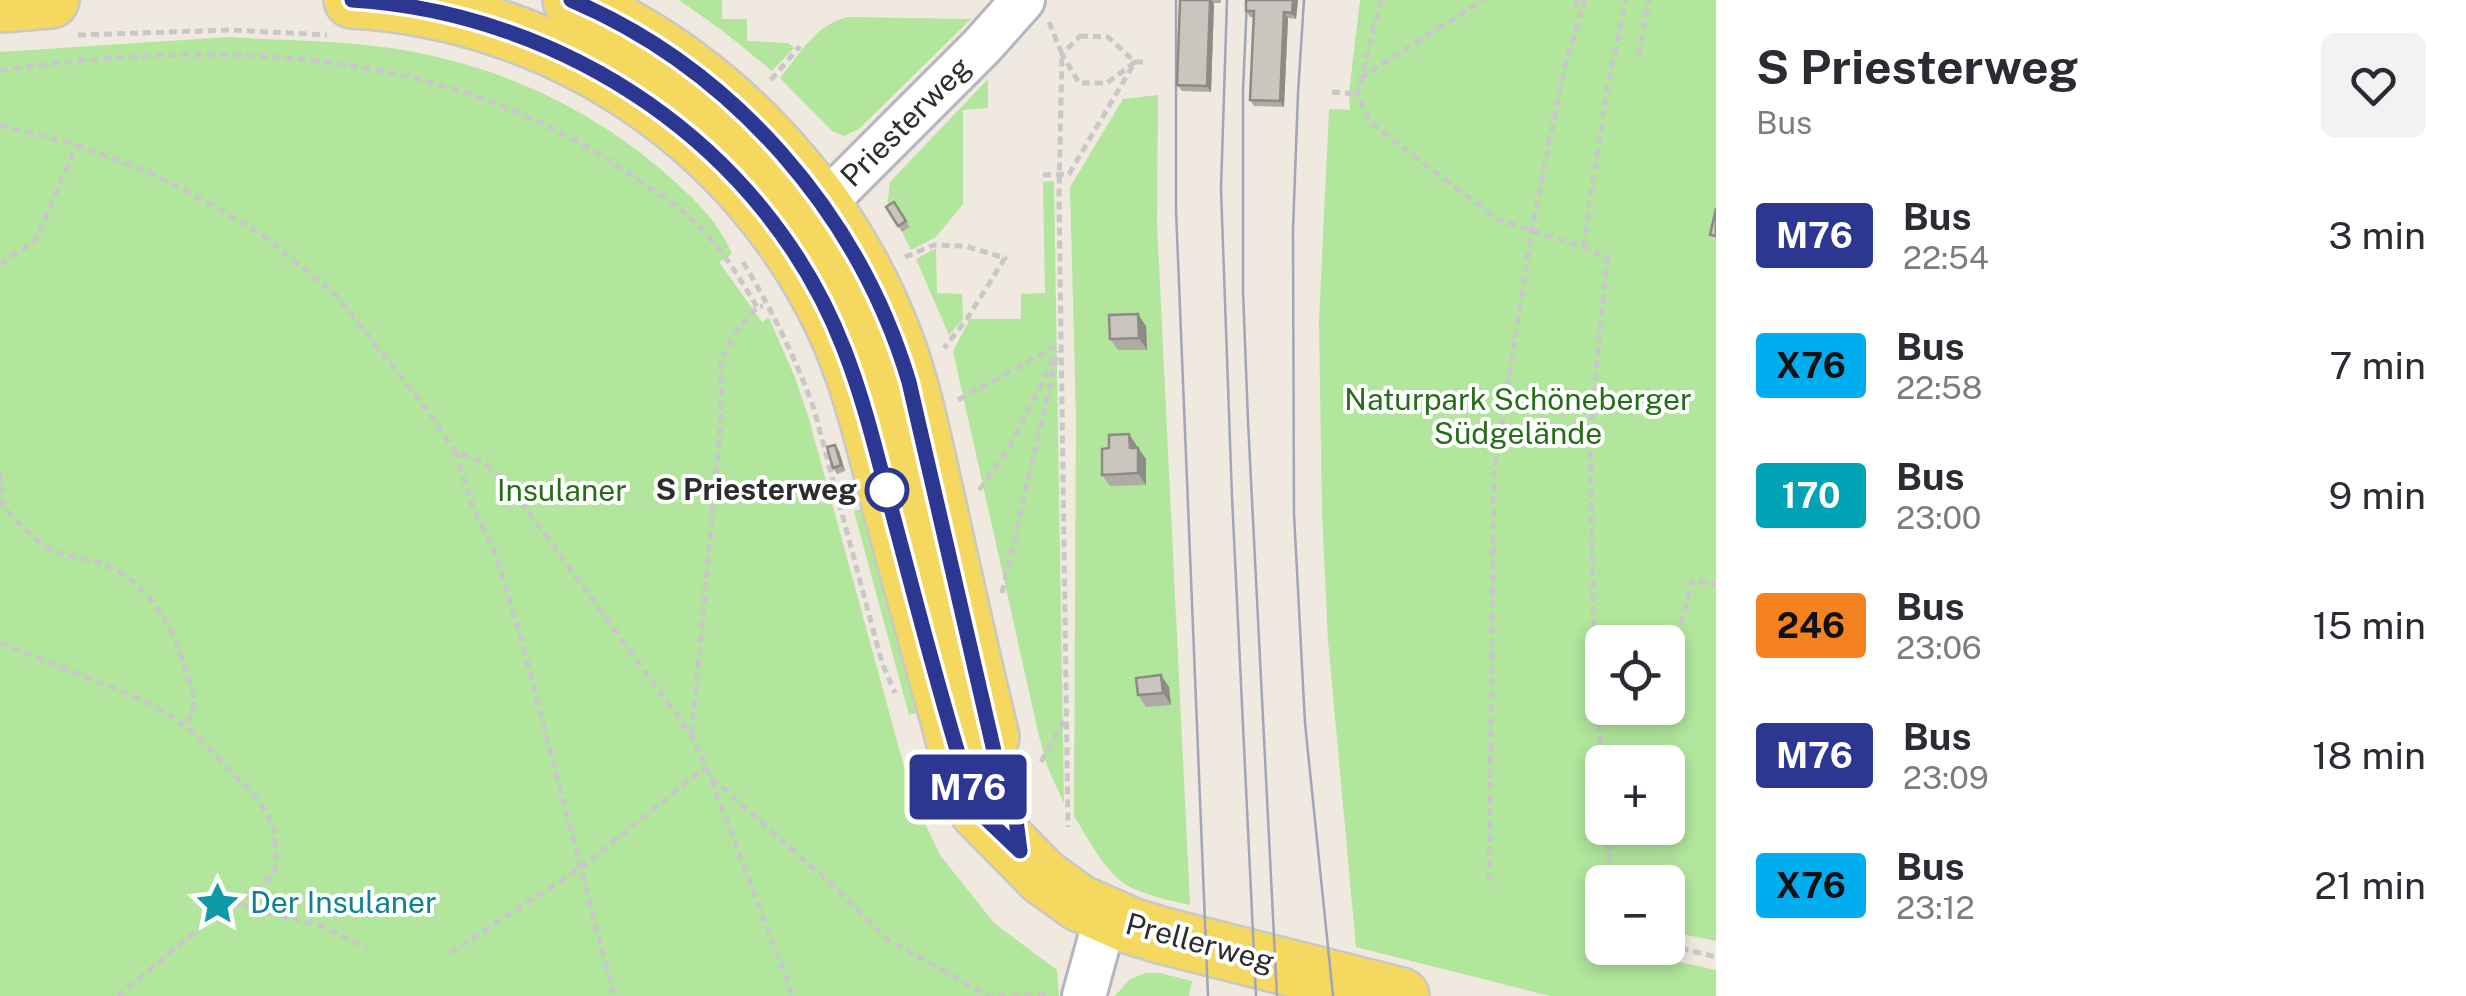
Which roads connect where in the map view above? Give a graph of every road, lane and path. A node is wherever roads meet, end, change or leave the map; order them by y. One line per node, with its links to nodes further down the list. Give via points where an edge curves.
1 (571, 0): 27 (main road, Prellerweg, via 702,78 794,167)
2 (1381, 0): 18 (path)
3 (1483, 0): 18 (path)
4 (1582, 0): 9 (path); 26 (path)
5 (1626, 0): 28 (path)
6 (1649, 0): 14 (path)
7 (0, 4): 10 (main road)
8 (1034, 5): 13 (path); 27 (street, Priesterweg, via 970,58)
9 (1576, 8)
10 (59, 18): 11 (path, via 231,30)
11 (347, 18): 27 (main road, Prellerweg, via 394,4 458,15 535,40 597,70 700,143)
12 (800, 46): 19 (path)
13 (1062, 54): 15 (path, via 1080,36 1108,37); 15 (path, via 1079,83 1107,83); 24 (path)
14 (1638, 54)
15 (1135, 62): 16 (path); 24 (path, via 1070,174)
16 (1144, 62)
17 (0, 70): 45 (path, via 227,54 382,70 508,107 598,152 689,216 760,306 720,362 721,420)
18 (1360, 78): 21 (path)
19 (770, 80)
20 (1332, 92): 21 (path)
21 (1358, 94): 26 (path, via 1371,123 1497,219)
22 (0, 125): 23 (path)
23 (77, 145): 30 (path, via 36,241); 34 (path, via 205,200 302,266 335,294)
24 (1060, 175): 25 (path); 31 (path)
25 (1043, 176)
26 (1532, 229): 28 (path); 51 (path, via 1494,473)
27 (787, 242): 42 (path, via 774,313 814,409); 53 (main road, Prellerweg, via 833,323 861,398 978,811 1062,893)
28 (1583, 247): 39 (path, via 1608,258 1590,435)
29 (905, 258): 32 (path, via 934,245 1005,258)
30 (0, 264)
31 (1060, 344): 33 (path); 36 (path, via 1014,440); 38 (path); 43 (path)
32 (944, 348)
33 (958, 400)
34 (455, 451): 45 (path, via 506,481); 50 (path, via 522,642)
35 (0, 472): 44 (path, via 2,506 21,525 48,548 126,577 158,608 182,657 196,708)
36 (979, 490)
37 (1716, 585): 40 (path, via 1692,580)
38 (1002, 592)
39 (1593, 625)
40 (1680, 625)
41 (0, 643): 44 (path, via 139,698)
42 (886, 675)
43 (1066, 718): 46 (path); 49 (path)
44 (186, 727): 52 (path, via 248,789 274,830 272,877)
45 (692, 736): 47 (path)
46 (1041, 762)
47 (706, 767): 48 (path); 50 (path)
48 (710, 776): 61 (path); 62 (path, via 887,939 988,996)
49 (1068, 827)
50 (580, 868): 56 (path); 60 (path)
51 (1489, 882)
52 (237, 904): 54 (path, via 324,926); 59 (path)
53 (1106, 916): 63 (street); 64 (main road, Prellerweg)
54 (368, 948)
55 (1685, 949): 57 (path)
56 (450, 953)
57 (1716, 957)
58 (1049, 995): 62 (path)
59 (118, 996)
60 (614, 996)
61 (793, 996)
62 (1040, 996)
63 (1084, 996)
64 (1401, 996)

